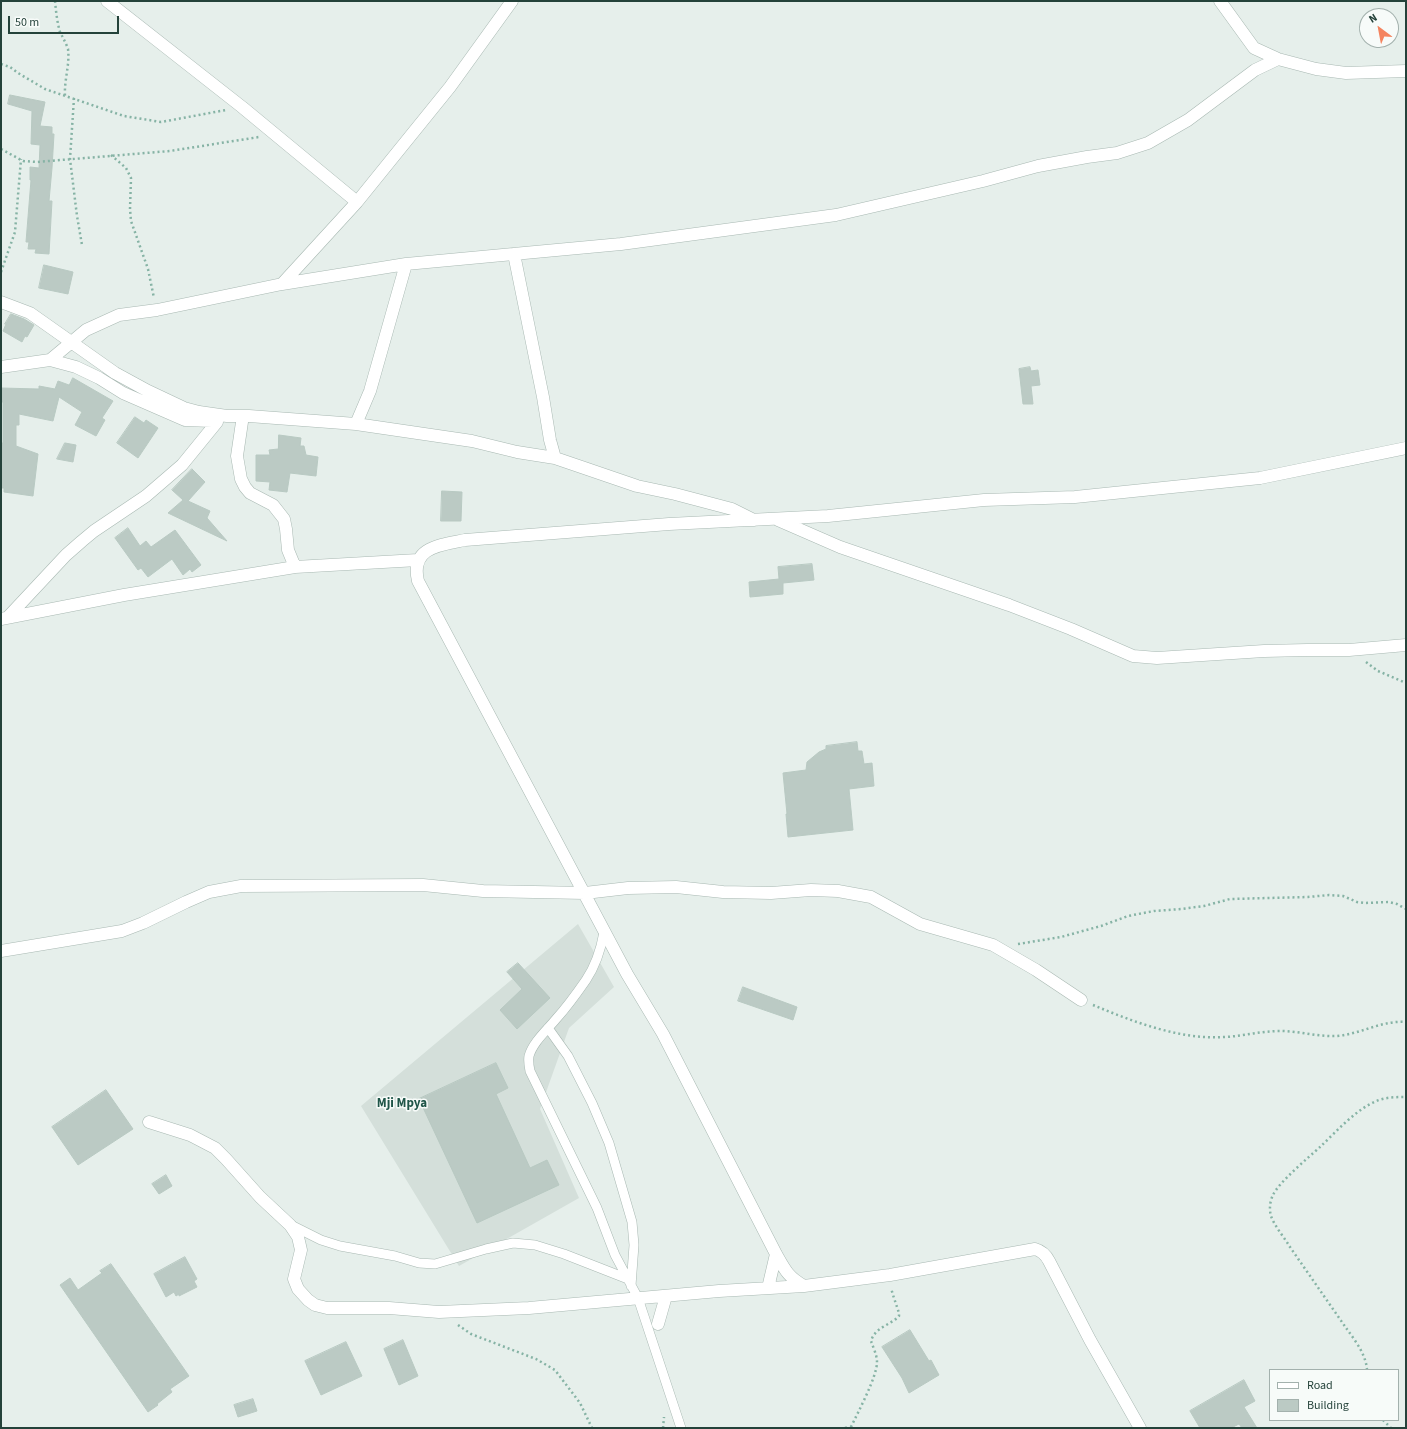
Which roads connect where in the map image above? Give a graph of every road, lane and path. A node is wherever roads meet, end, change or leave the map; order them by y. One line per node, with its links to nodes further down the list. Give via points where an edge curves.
1 (55, 1): 8 (path, via 57,20 68,57)
2 (107, 1): 10 (street)
3 (512, 1): 16 (street, via 450,87)
4 (1220, 1): 5 (street, via 1254,48)
5 (1278, 59): 7 (street, via 1316,69 1346,73); 18 (street, via 1255,70 1188,120 1148,143 1117,153 1038,166 983,182 836,215 621,244)
6 (1, 64): 8 (path, via 44,88)
7 (1406, 71)
8 (65, 96): 9 (path)
9 (74, 98): 10 (path, via 124,116 161,122); 15 (path)
10 (242, 107): 11 (street)
11 (275, 135): 13 (path, via 170,151); 16 (street)
12 (1, 149): 14 (path)
13 (110, 155): 15 (path); 23 (path, via 126,168 130,178 131,221 148,269)
14 (21, 159): 15 (path, via 37,162); 20 (path, via 15,232)
15 (70, 159): 17 (path)
16 (357, 202): 21 (street)
17 (82, 246)
18 (514, 254): 19 (street); 32 (street)
19 (406, 264): 21 (street); 30 (street, via 370,391)
20 (1, 272)
21 (282, 284): 23 (street)
22 (1, 302): 24 (street, via 30,313)
23 (157, 310): 24 (street, via 119,315 86,330)
24 (71, 342): 25 (street); 27 (street, via 115,373 184,408 227,416)
25 (50, 360): 26 (street); 28 (street, via 76,367 123,394 185,420)
26 (1, 366)
27 (274, 419): 29 (street); 30 (street)
28 (217, 422): 29 (street); 37 (street, via 182,465 146,496 82,541)
29 (242, 422): 36 (street, via 237,456 242,479 250,493 273,505 284,519 288,550)
30 (356, 424): 32 (street, via 472,441)
31 (1406, 448): 33 (street, via 1260,478 1075,497 984,500)
32 (555, 458): 34 (street, via 637,486 732,509)
33 (775, 519): 34 (street); 39 (street, via 840,547 1009,605 1132,656 1157,658 1264,651)
34 (755, 520): 35 (street, via 465,540 436,546 426,551)
35 (418, 560): 36 (street); 41 (street, via 418,581)
36 (295, 567): 37 (street, via 124,594)
37 (5, 618)
38 (1406, 645): 39 (street)
39 (1349, 650): 40 (path, via 1378,671)
40 (1406, 683)
41 (585, 893): 43 (street); 45 (street, via 483,891 423,885 241,886 209,892 122,931); 46 (street, via 628,888 676,887 723,892 838,891 871,897 920,924 993,945)
42 (1406, 909): 44 (path, via 1388,902 1365,903 1343,896 1329,895 1230,899 1204,906 1128,916 1061,937)
43 (604, 932): 48 (lane, via 595,965); 52 (street, via 663,1034)
44 (1016, 944)
45 (1, 952)
46 (1081, 1000): 47 (path, via 1152,1027 1202,1037 1280,1031 1328,1036 1352,1033 1388,1023)
47 (1406, 1022)
48 (548, 1028): 54 (lane, via 568,1056 609,1143 632,1222 634,1245); 54 (lane, via 530,1052 530,1071)
49 (1406, 1097): 61 (path, via 1380,1100 1357,1113 1295,1169 1273,1195 1270,1208 1276,1225 1308,1275 1356,1342 1366,1359)
50 (149, 1122): 51 (street, via 190,1135 215,1148)
51 (290, 1225): 54 (lane, via 340,1246 427,1264 512,1243 535,1245 590,1263); 59 (street, via 298,1237 301,1250 294,1279 298,1288 315,1305 327,1308 389,1308)
52 (776, 1254): 55 (street, via 786,1272 793,1280); 56 (street)
53 (890, 1275): 55 (street); 63 (path, via 892,1295 900,1315 871,1338 877,1366); 67 (street, via 1035,1249 1043,1252)
54 (630, 1282): 58 (lane)
55 (804, 1286): 56 (street)
56 (768, 1288): 57 (street)
57 (666, 1296): 58 (street); 60 (street)
58 (638, 1298): 59 (street, via 529,1308); 65 (lane)
59 (439, 1312): 64 (path, via 471,1334 536,1359 555,1370 580,1402)
60 (658, 1324)
61 (1367, 1369)
62 (1384, 1421): 68 (path)
63 (852, 1427): 66 (path)
64 (592, 1428)
65 (681, 1428)
66 (845, 1428)
67 (1140, 1428)
68 (1392, 1428)

